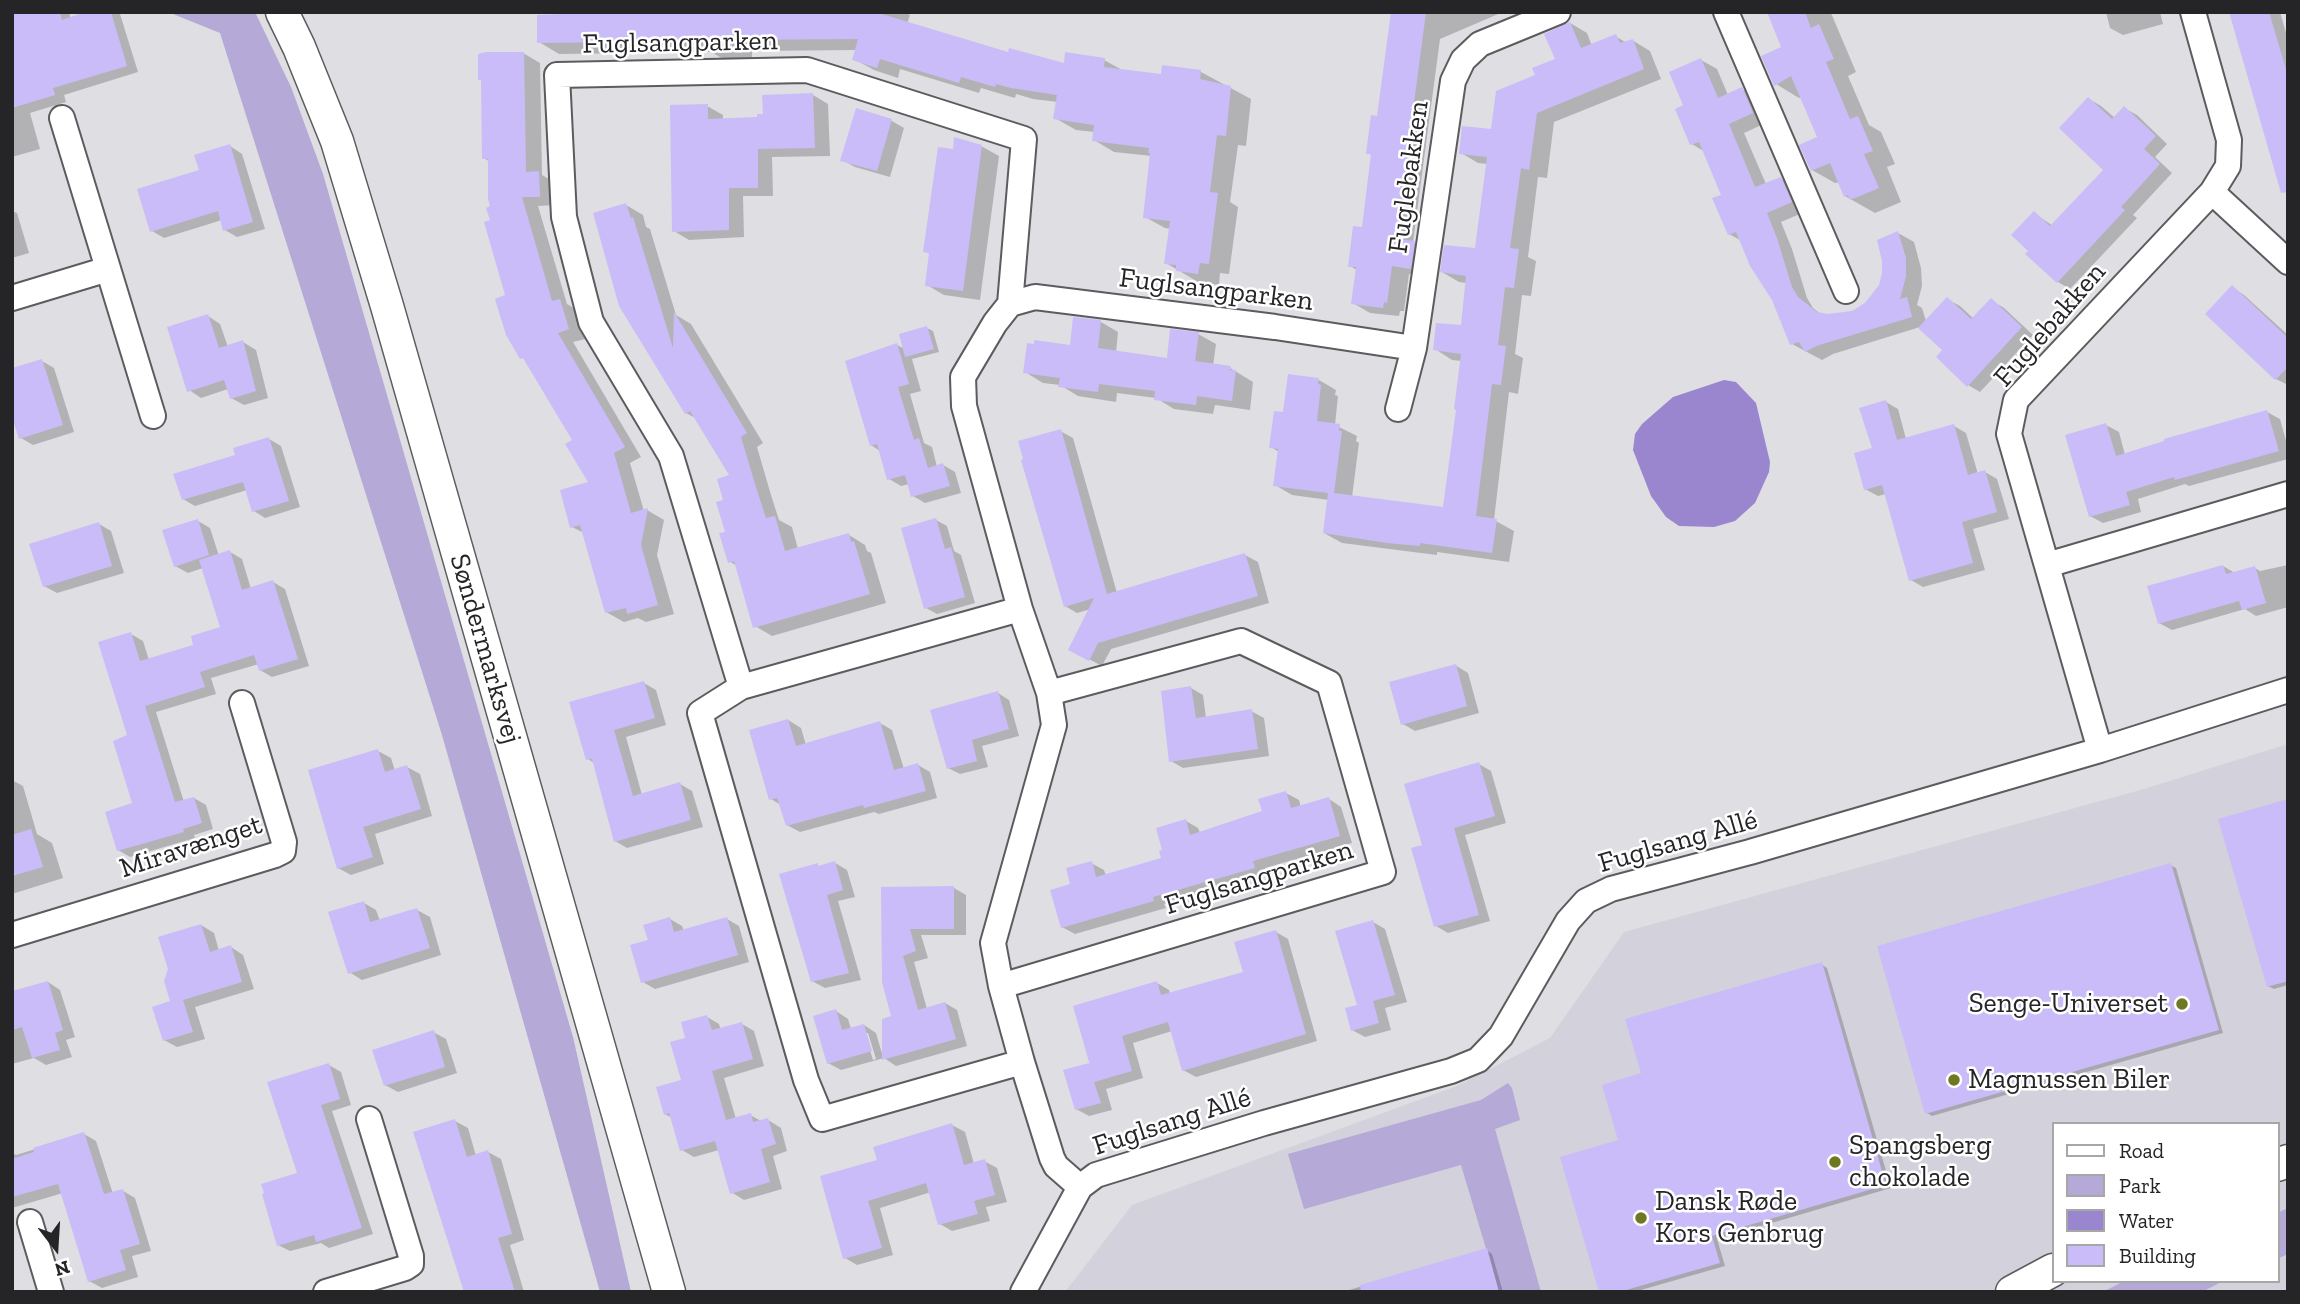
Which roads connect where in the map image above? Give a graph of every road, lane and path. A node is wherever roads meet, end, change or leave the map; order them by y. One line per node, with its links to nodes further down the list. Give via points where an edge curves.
1 (282, 12): 32 (street, Søndermarksvej, via 337,141 380,281)
2 (1558, 12): 12 (street, Fuglebakken, via 1480,44 1463,60 1453,81)
3 (1726, 12): 9 (street)
4 (2193, 12): 6 (street, Fuglebakken, via 2229,140 2228,166)
5 (62, 118): 8 (street)
6 (2212, 192): 7 (street); 16 (street, Fuglebakken, via 2016,400 2009,434)
7 (2288, 262)
8 (108, 269): 10 (street); 14 (street)
9 (1846, 291)
10 (12, 298)
11 (1010, 304): 12 (street, Fuglsangparken, via 1035,297); 17 (street, via 963,377 964,406); 18 (street, Fuglsangparken, via 1024,139 807,70 557,75 564,217 591,322 671,456)
12 (1414, 348): 13 (street, Fuglebakken)
13 (1398, 409)
14 (153, 416)
15 (2288, 494): 16 (street)
16 (2047, 565): 22 (street, Fuglebakken)
17 (1020, 608): 18 (street); 20 (street)
18 (741, 687): 25 (street, via 700,713 803,1069 822,1119)
19 (2288, 690): 22 (street, Fuglsang Allé)
20 (1049, 693): 24 (street, via 1054,725 993,943); 24 (street, Fuglsangparken, via 1241,641 1329,683 1384,872)
21 (242, 703): 23 (street, Miravænget, via 285,842 283,851)
22 (2100, 750): 27 (street, Fuglsang Allé, via 1611,889 1586,901 1569,921 1501,1036 1478,1060 1096,1175)
23 (12, 935)
24 (1001, 985): 25 (street)
25 (1022, 1062): 27 (street, via 1052,1158)
26 (369, 1119): 31 (street, via 411,1264)
27 (1080, 1187): 33 (street, Fuglsang Allé)
28 (30, 1222): 30 (street)
29 (2052, 1271): 34 (street)
30 (51, 1292)
31 (326, 1292)
32 (669, 1292)
33 (1023, 1292)
34 (2012, 1292)

